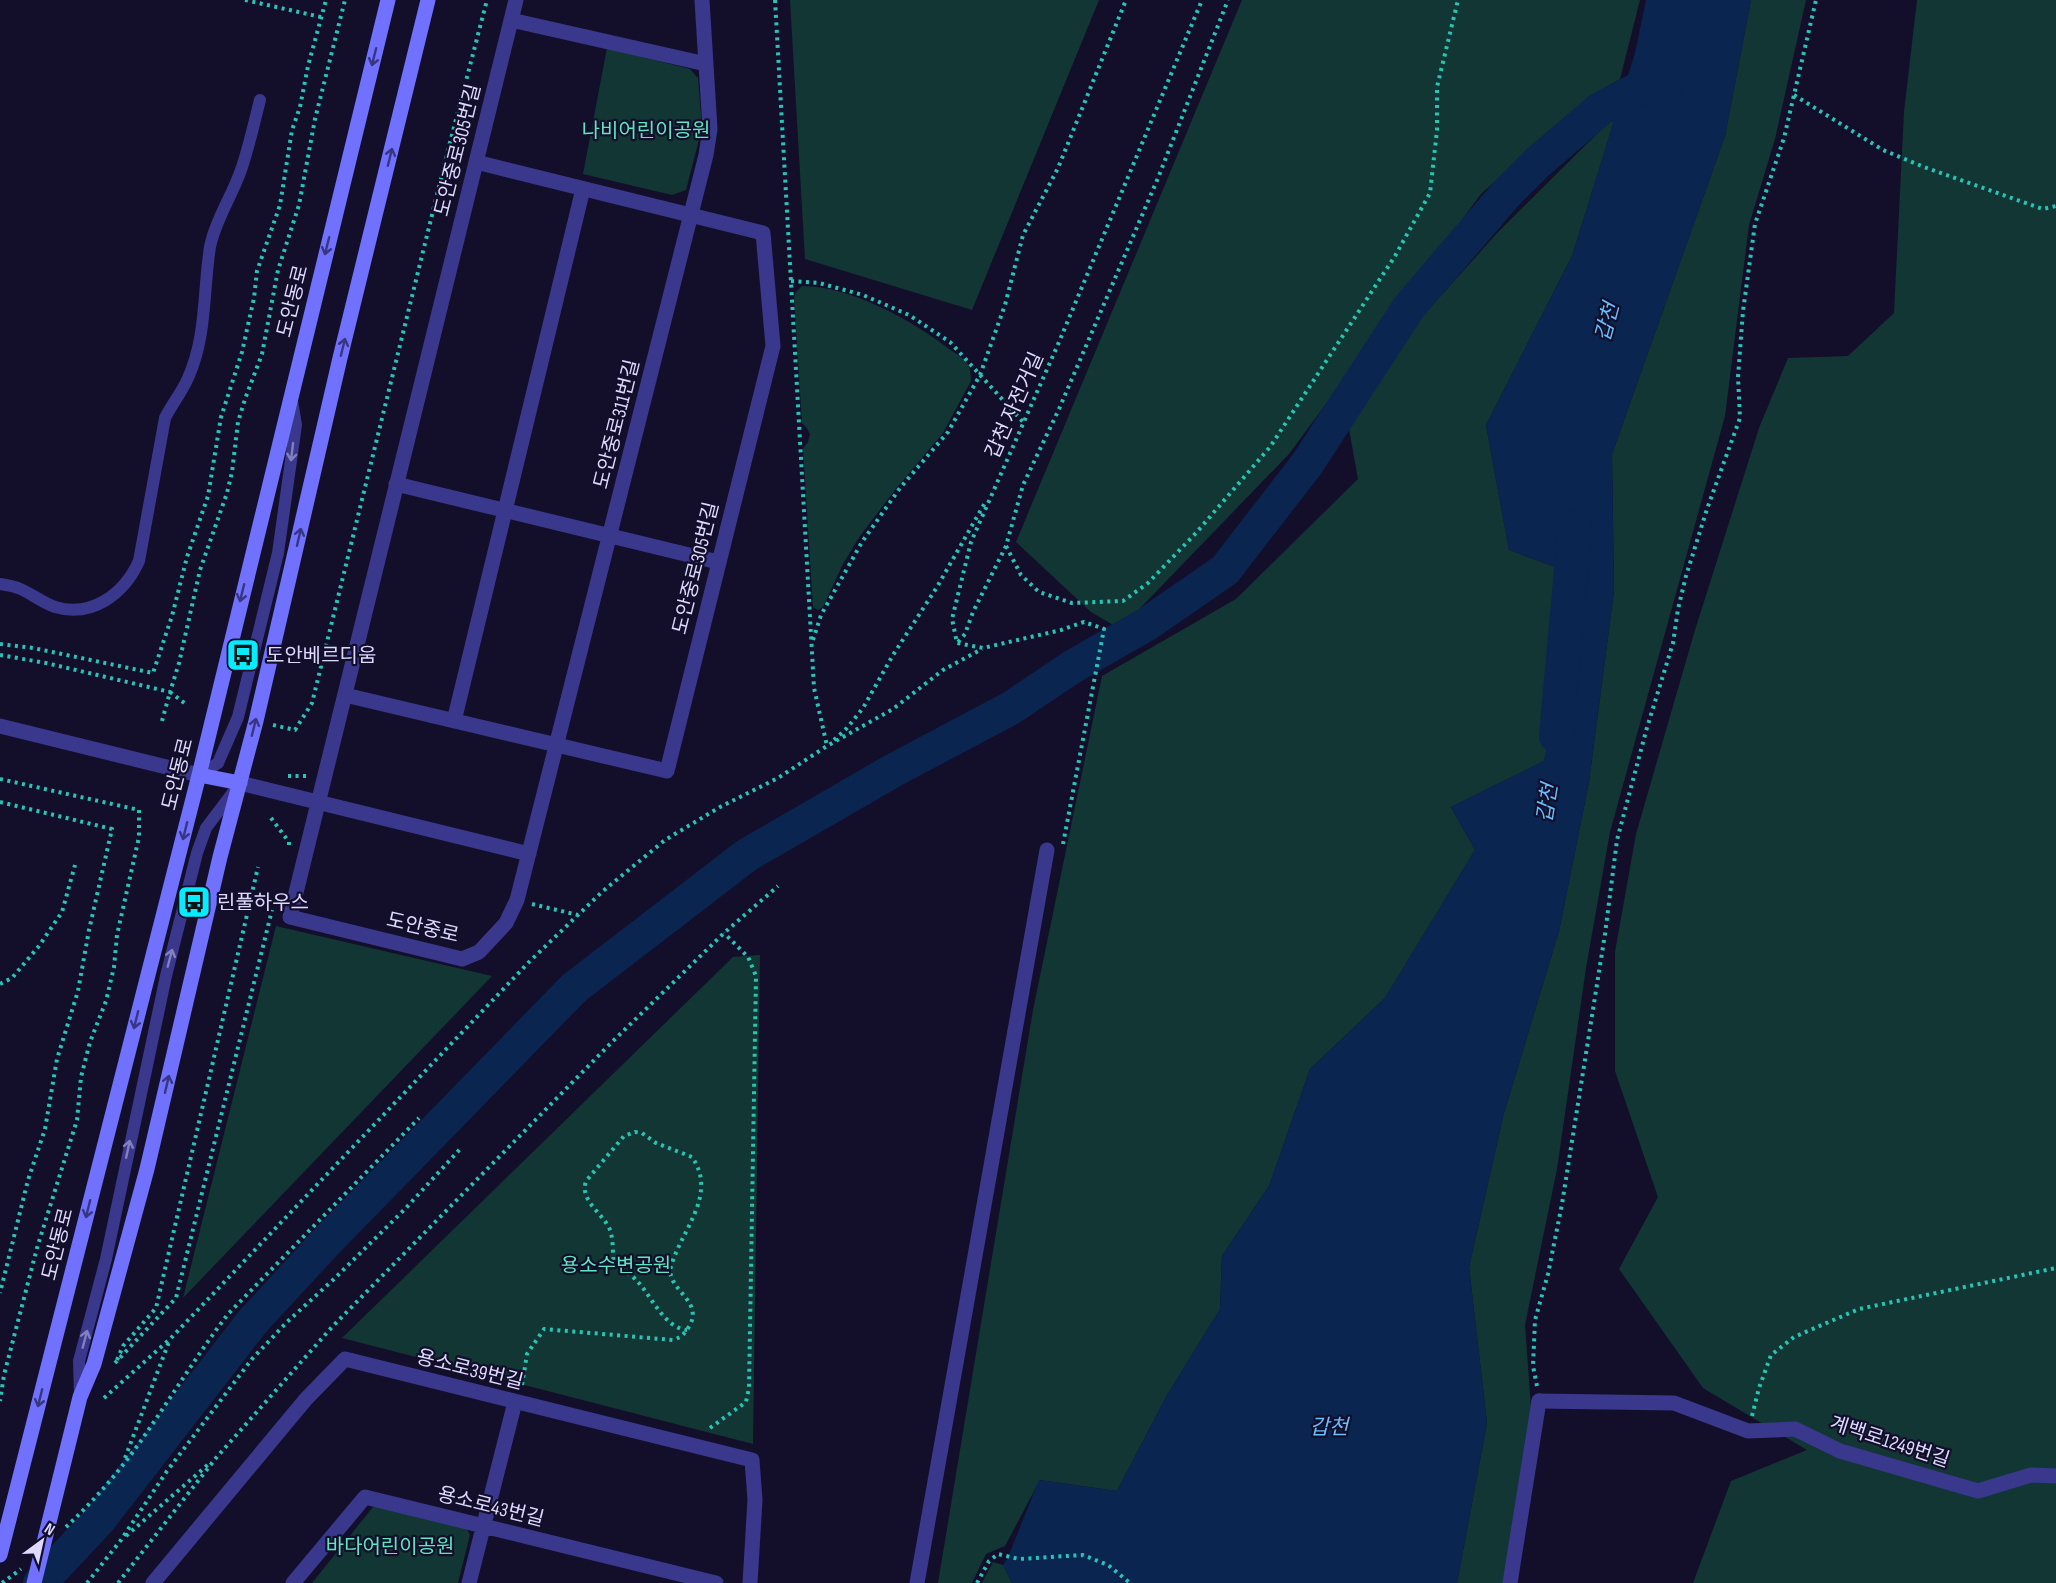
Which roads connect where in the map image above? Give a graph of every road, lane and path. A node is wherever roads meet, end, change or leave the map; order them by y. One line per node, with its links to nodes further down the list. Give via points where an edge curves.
1 (245, 0): 15 (path)
2 (326, 0): 15 (path)
3 (345, 0): 41 (path, via 310,138 299,205 278,270 262,354 238,422 227,493 200,570)
4 (388, 0): 26 (main road, 도안동로, one-way to 26)
5 (428, 0): 52 (main road, one-way to 5)
6 (487, 0): 46 (path, via 312,703 295,730)
7 (516, 0): 16 (street, 도안중로305번길)
8 (702, 0): 17 (street, 도안중로311번길)
9 (775, 0): 24 (path)
10 (1126, 0): 25 (path, via 1058,168 1023,235 1005,305)
11 (1202, 0): 27 (path, 갑천 자전거길)
12 (1228, 0): 32 (path, via 1158,178 1023,485)
13 (1458, 0): 32 (path, via 1437,87 1430,193 1395,256 1270,447 1196,533 1148,583 1123,601 1072,603 1039,592 1021,575)
14 (1816, 0): 18 (path)
15 (321, 17): 36 (path, via 292,130 280,204 257,271 243,352 221,417 208,496 153,673)
16 (511, 20): 17 (street); 20 (street, 도안중로305번길)
17 (706, 64): 23 (street, 도안중로311번길, via 710,129)
18 (1794, 95): 22 (path, via 1883,150 2043,209); 77 (path, via 1755,224 1743,311 1738,377 1740,418 1686,576 1673,643 1617,840 1562,1204 1535,1320 1533,1366)
19 (260, 100): 34 (lane, via 241,171 210,247 203,322 195,357 188,379 165,418 139,561 132,576 114,596 74,611)
20 (476, 162): 21 (street); 28 (street, 도안중로305번길)
21 (583, 189): 23 (street); 30 (street)
22 (2056, 206)
23 (690, 215): 31 (street, 도안중로311번길); 33 (street, 도안중로305번길, via 763,233 773,346)
24 (791, 281): 25 (path, via 819,283 863,295 909,315 950,342); 37 (path)
25 (980, 375): 27 (path); 37 (path, via 948,432 861,542 821,615)
26 (291, 394): 50 (main road, 도안동로, one-way to 50); 50 (lane, one-way to 50, via 296,425 278,553 262,621 234,730 218,763)
27 (1023, 422): 29 (path, 갑천 자전거길)
28 (396, 484): 30 (street); 42 (street, 도안중로305번길)
29 (994, 488): 35 (path, 갑천 자전거길, via 960,579 952,619); 49 (path, via 863,708)
30 (505, 510): 31 (street); 45 (street)
31 (609, 536): 33 (street); 48 (street, 도안중로311번길)
32 (1006, 546): 35 (path, via 965,634)
33 (718, 562): 48 (street, 도안중로305번길, via 667,771)
34 (0, 584)
35 (957, 643): 38 (path)
36 (0, 644)
37 (812, 644): 49 (path, via 814,688)
38 (983, 648): 40 (path, via 1084,622 1104,629); 49 (path, via 943,670 893,709)
39 (0, 655): 41 (path)
40 (1096, 677)
41 (170, 692): 43 (path); 44 (path)
42 (345, 695): 45 (street, 도안중로305번길); 54 (street, 도안중로305번길)
43 (187, 705)
44 (162, 721)
45 (454, 721): 48 (street, 도안중로305번길)
46 (273, 725)
47 (0, 726): 50 (street)
48 (556, 745): 58 (street, 도안중로311번길)
49 (827, 746): 64 (path, via 778,778 665,840)
50 (199, 775): 52 (main road); 87 (main road, 도안동로, one-way to 87)
51 (0, 779): 76 (path, via 139,810 139,837 117,935 112,979 90,1042 81,1077 77,1120 37,1248)
52 (240, 783): 54 (street); 74 (main road, one-way to 52, via 94,1364 147,1169); 74 (lane, one-way to 52, via 79,1361 106,1259 166,976 197,853 206,828)
53 (0, 802): 70 (path, via 112,830 78,991 57,1059 45,1129)
54 (318, 803): 58 (street); 63 (street, 도안중로, via 290,917 462,959 479,952 506,923)
55 (271, 818): 57 (path, via 289,842)
56 (1047, 850): 98 (street)
57 (286, 854)
58 (529, 855): 63 (street, 도안중로)
59 (75, 865): 66 (path, via 62,912 12,978)
60 (258, 867): 62 (path, via 156,1308 123,1346 115,1363 176,1298)
61 (778, 886): 65 (path)
62 (275, 899)
63 (517, 900): 64 (path)
64 (578, 915): 72 (path)
65 (724, 933): 79 (path, via 748,957 756,976 749,1388 746,1402); 81 (path, via 332,1327)
66 (0, 984)
67 (419, 1118): 82 (path, via 228,1314)
68 (461, 1148): 86 (path, via 405,1209 252,1359 167,1471)
69 (2056, 1268): 80 (path, via 1859,1309 1794,1337 1771,1355)
70 (0, 1293)
71 (687, 1330): 71 (path, via 693,1318 692,1305 671,1279 670,1270 701,1196 700,1173 692,1157 635,1132 624,1136 584,1187 587,1198 610,1229 614,1264 639,1282 671,1323); 73 (path, via 673,1340 544,1329 527,1354)
72 (171, 1338): 75 (path); 82 (path)
73 (522, 1385)
74 (80, 1396): 90 (main road)
75 (104, 1398)
76 (0, 1401)
77 (1539, 1401): 80 (street, 계백로1249번길, via 1674,1403); 101 (street)
78 (515, 1402): 84 (street); 93 (street, 용소로39번길, via 345,1359); 97 (street, 용소로39번길, via 753,1460)
79 (710, 1428)
80 (1748, 1431): 83 (street, 계백로1249번길, via 1795,1429 1840,1451 1978,1491 2031,1475)
81 (216, 1458): 86 (path); 92 (path)
82 (123, 1463): 85 (path)
83 (2056, 1476)
84 (484, 1526): 94 (street, 용소로43번길, via 365,1497); 95 (street); 96 (street, 용소로43번길)
85 (58, 1535)
86 (121, 1540): 91 (path)
87 (0, 1556)
88 (26, 1564): 89 (path)
89 (2, 1583)
90 (34, 1583)
91 (87, 1583)
92 (118, 1583)
93 (153, 1583)
94 (293, 1583)
95 (470, 1583)
96 (716, 1583)
97 (750, 1583)
98 (917, 1583)
99 (977, 1583): 100 (path, via 989,1561 998,1554 1019,1559 1083,1555 1108,1565)
100 (1130, 1583)
101 (1510, 1583)

